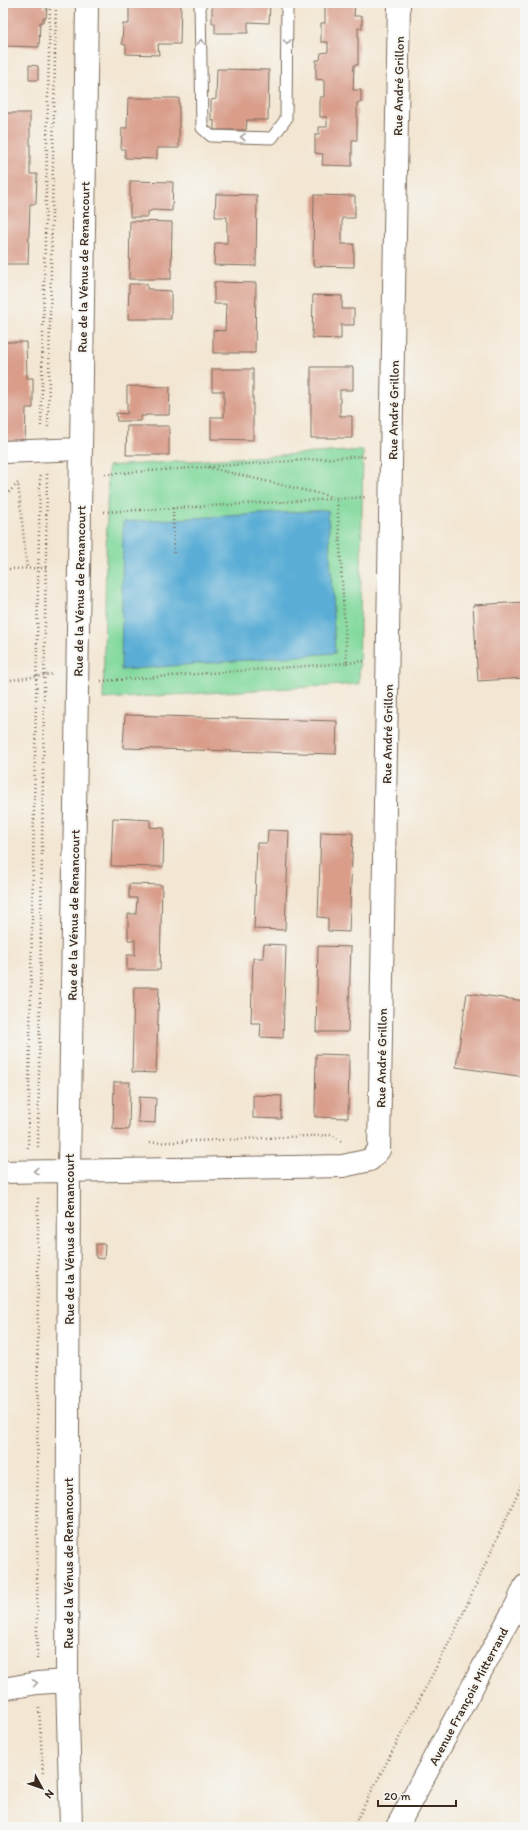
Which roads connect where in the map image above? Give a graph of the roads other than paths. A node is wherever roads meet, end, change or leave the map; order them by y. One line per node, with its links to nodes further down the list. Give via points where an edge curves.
1 (87, 3): 5 (street, Rue de la Vénus de Renancourt)
2 (200, 3): 3 (lane, one-way to 2, via 286,119 272,138 211,136 202,128)
3 (287, 3)
4 (399, 3): 7 (street, Rue André Grillon, via 379,1150 370,1160 343,1166)
5 (81, 450): 6 (street); 7 (street, Rue de la Vénus de Renancourt)
6 (3, 452)
7 (69, 1170): 8 (street, Rue André Grillon, one-way to 8); 10 (street, Rue de la Vénus de Renancourt)
8 (3, 1172)
9 (525, 1586): 13 (street, Avenue François Mitterrand, via 514,1611)
10 (67, 1681): 11 (street, one-way to 10); 12 (street, Rue de la Vénus de Renancourt)
11 (3, 1688)
12 (71, 1827)
13 (397, 1827)

